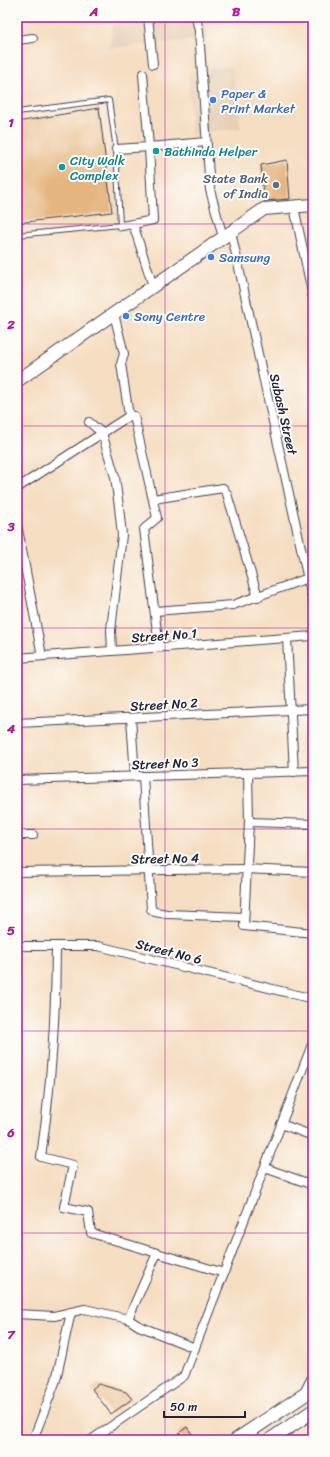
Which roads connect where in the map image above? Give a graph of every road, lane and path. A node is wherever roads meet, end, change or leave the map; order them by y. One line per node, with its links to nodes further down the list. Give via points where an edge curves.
1 (148, 17): 5 (street)
2 (196, 17): 8 (street, Subash Street)
3 (33, 38): 4 (street)
4 (17, 40)
5 (153, 64)
6 (143, 74): 9 (street)
7 (17, 112): 15 (lane, via 109,100 116,150 120,225)
8 (206, 142): 9 (street); 16 (street, Subash Street, via 210,190)
9 (149, 147): 10 (street); 13 (street, via 153,220)
10 (116, 149)
11 (313, 205): 12 (street)
12 (294, 207): 16 (street, via 264,209); 18 (street)
13 (133, 224): 14 (street); 17 (street)
14 (121, 226)
15 (17, 234)
16 (227, 234): 17 (street); 27 (street, Subash Street)
17 (153, 286): 19 (street)
18 (313, 297)
19 (114, 314): 20 (street); 21 (street, via 124,354 121,364)
20 (17, 381)
21 (129, 416): 23 (street); 25 (street, via 134,416)
22 (89, 422): 23 (street)
23 (102, 433): 24 (street); 34 (street, via 115,477 122,535 111,630)
24 (17, 488)
25 (153, 499): 28 (street, via 223,488); 30 (street, via 157,518 144,529)
26 (17, 524): 35 (street)
27 (308, 578): 28 (street); 29 (street, Subash Street)
28 (258, 597): 30 (street, via 233,605)
29 (313, 602)
30 (155, 611): 33 (street)
31 (313, 636): 32 (street, Street No 1)
32 (287, 638): 33 (street, Street No 1); 37 (street)
33 (159, 647): 34 (street, Street No 1)
34 (112, 651): 35 (street, Street No 1)
35 (42, 656): 36 (street, Street No 1)
36 (17, 658)
37 (291, 710): 38 (street, Street No 2); 39 (street, Street No 2); 42 (street)
38 (313, 710)
39 (131, 718): 40 (street, Street No 2); 44 (street)
40 (17, 724)
41 (313, 771): 42 (street, Street No 3)
42 (294, 772): 43 (street, Street No 3)
43 (248, 773): 44 (street, Street No 3); 46 (street)
44 (139, 776): 45 (street, Street No 3); 51 (street)
45 (17, 780)
46 (249, 822): 47 (street); 50 (street)
47 (313, 824)
48 (17, 835): 49 (street)
49 (33, 835)
50 (246, 869): 51 (street, Street No 4); 53 (street, Street No 4); 54 (street)
51 (149, 870): 52 (street, Street No 4); 54 (street, via 151,909 155,912)
52 (17, 872)
53 (313, 872)
54 (244, 917): 55 (street, via 244,926)
55 (313, 933)
56 (17, 946): 57 (street, Street No 6)
57 (56, 946): 58 (street, Street No 6, via 98,946); 64 (street, via 56,995 41,1157 73,1165 64,1207 88,1212 90,1233)
58 (313, 999)
59 (313, 1042): 60 (street)
60 (281, 1124): 61 (street); 62 (street)
61 (313, 1136)
62 (264, 1168): 63 (street); 65 (street)
63 (313, 1185)
64 (157, 1252): 65 (street); 68 (street)
65 (224, 1273): 69 (street)
66 (71, 1312): 67 (street, via 54,1316); 68 (street, via 85,1309); 73 (street, via 56,1380)
67 (17, 1314)
68 (128, 1319): 69 (street, via 139,1326)
69 (195, 1348): 74 (street, via 184,1376)
70 (313, 1375): 71 (street)
71 (308, 1392): 75 (main road)
72 (313, 1411): 76 (main road)
73 (33, 1440)
74 (91, 1440)
75 (236, 1440)
76 (270, 1440)

